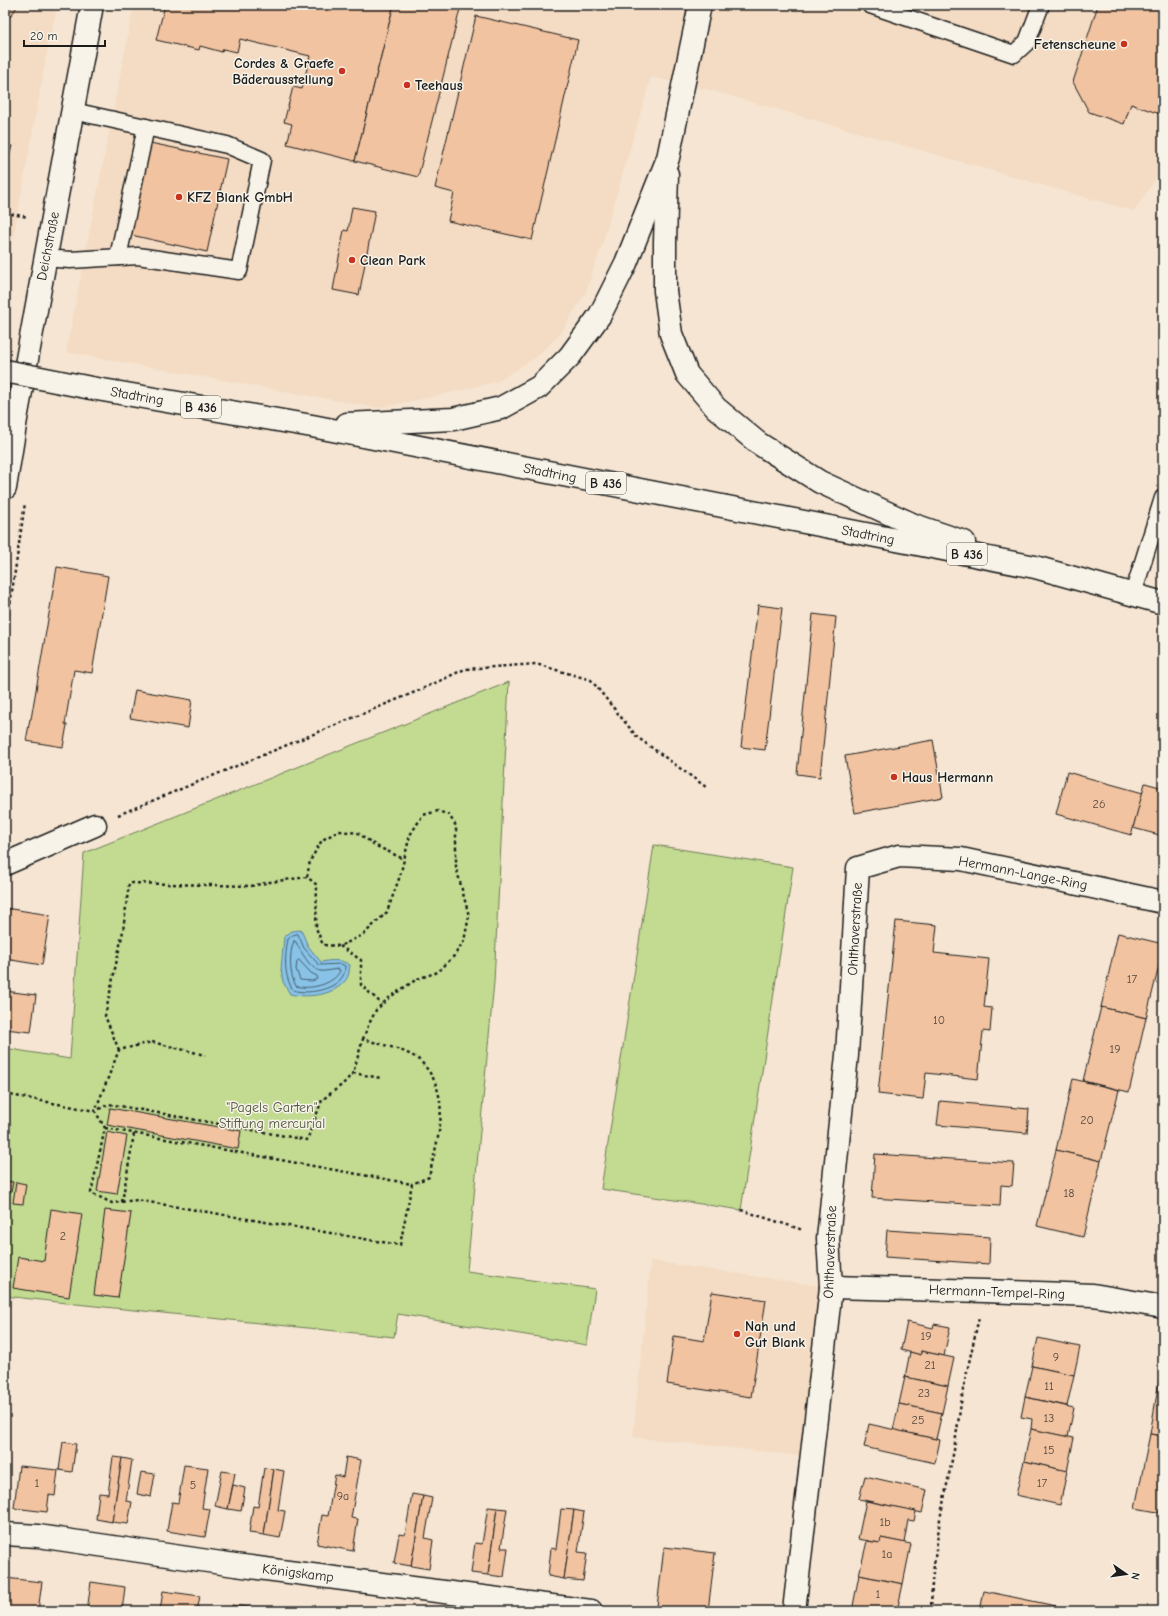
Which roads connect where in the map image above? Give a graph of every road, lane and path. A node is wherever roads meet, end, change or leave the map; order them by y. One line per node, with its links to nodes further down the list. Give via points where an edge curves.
1 (92, 5): 5 (main road, Deichstraße)
2 (700, 5): 7 (main road)
3 (870, 5): 4 (lane, via 1014,54 1028,42)
4 (1041, 5)
5 (73, 111): 6 (lane); 9 (main road, Deichstraße)
6 (146, 127): 8 (lane); 8 (lane, via 227,145 262,160 239,271 138,256)
7 (668, 158): 11 (main road, via 626,263 600,315 570,356 539,387 501,408 453,420); 14 (main road, via 665,290 671,334 687,374 716,408 758,443 820,482 914,524)
8 (118, 257): 9 (lane, via 70,260)
9 (45, 258): 12 (main road, Deichstraße)
10 (5, 371): 11 (main road, Stadtring / B 436, bridge)
11 (312, 426): 14 (main road, Stadtring / B 436)
12 (5, 488)
13 (1163, 498): 15 (lane)
14 (1034, 567): 15 (main road, Stadtring / B 436)
15 (1133, 594): 16 (main road, Stadtring / B 436)
16 (1163, 603)
17 (706, 787): 18 (path, via 637,737 591,680 536,664 465,669)
18 (95, 825): 20 (main road)
19 (404, 859): 22 (path, via 376,846 358,832 339,831 322,840 310,861); 24 (path, via 387,912 363,935); 25 (path, via 410,834 423,815 438,811 449,815 456,826 456,867 469,916 464,941 454,956 438,972 404,986)
20 (5, 864)
21 (858, 868): 23 (main road, Hermann-Lange-Ring, via 899,856 961,859); 38 (main road, Ohlthaverstraße, via 847,1055)
22 (307, 877): 24 (path, via 317,885 316,928 323,945); 27 (path, via 251,886 129,883 123,931 105,1016)
23 (1163, 902)
24 (340, 946): 25 (path, via 361,960 361,985)
25 (382, 1004): 26 (path, via 370,1020)
26 (363, 1039): 29 (path); 35 (path, via 418,1059 429,1072 440,1098 441,1119 428,1176)
27 (119, 1050): 28 (path, via 152,1042); 32 (path)
28 (205, 1055)
29 (353, 1073): 30 (path); 32 (path, via 322,1100 307,1140 109,1104)
30 (381, 1078)
31 (5, 1094): 32 (path)
32 (94, 1111): 33 (path)
33 (105, 1128): 34 (path); 36 (path, via 91,1193 112,1203)
34 (134, 1134): 35 (path); 36 (path)
35 (412, 1184): 36 (path, via 400,1245 137,1200)
36 (122, 1202)
37 (741, 1210): 38 (path)
38 (828, 1238): 39 (main road, Ohlthaverstraße)
39 (831, 1287): 40 (main road, Hermann-Tempel-Ring); 44 (main road, Ohlthaverstraße)
40 (984, 1291): 41 (main road, Hermann-Tempel-Ring, via 1093,1295); 45 (path, via 940,1519)
41 (1163, 1307)
42 (5, 1534): 43 (main road, Königskamp, via 38,1536 235,1565)
43 (591, 1611)
44 (794, 1611)
45 (931, 1611)

